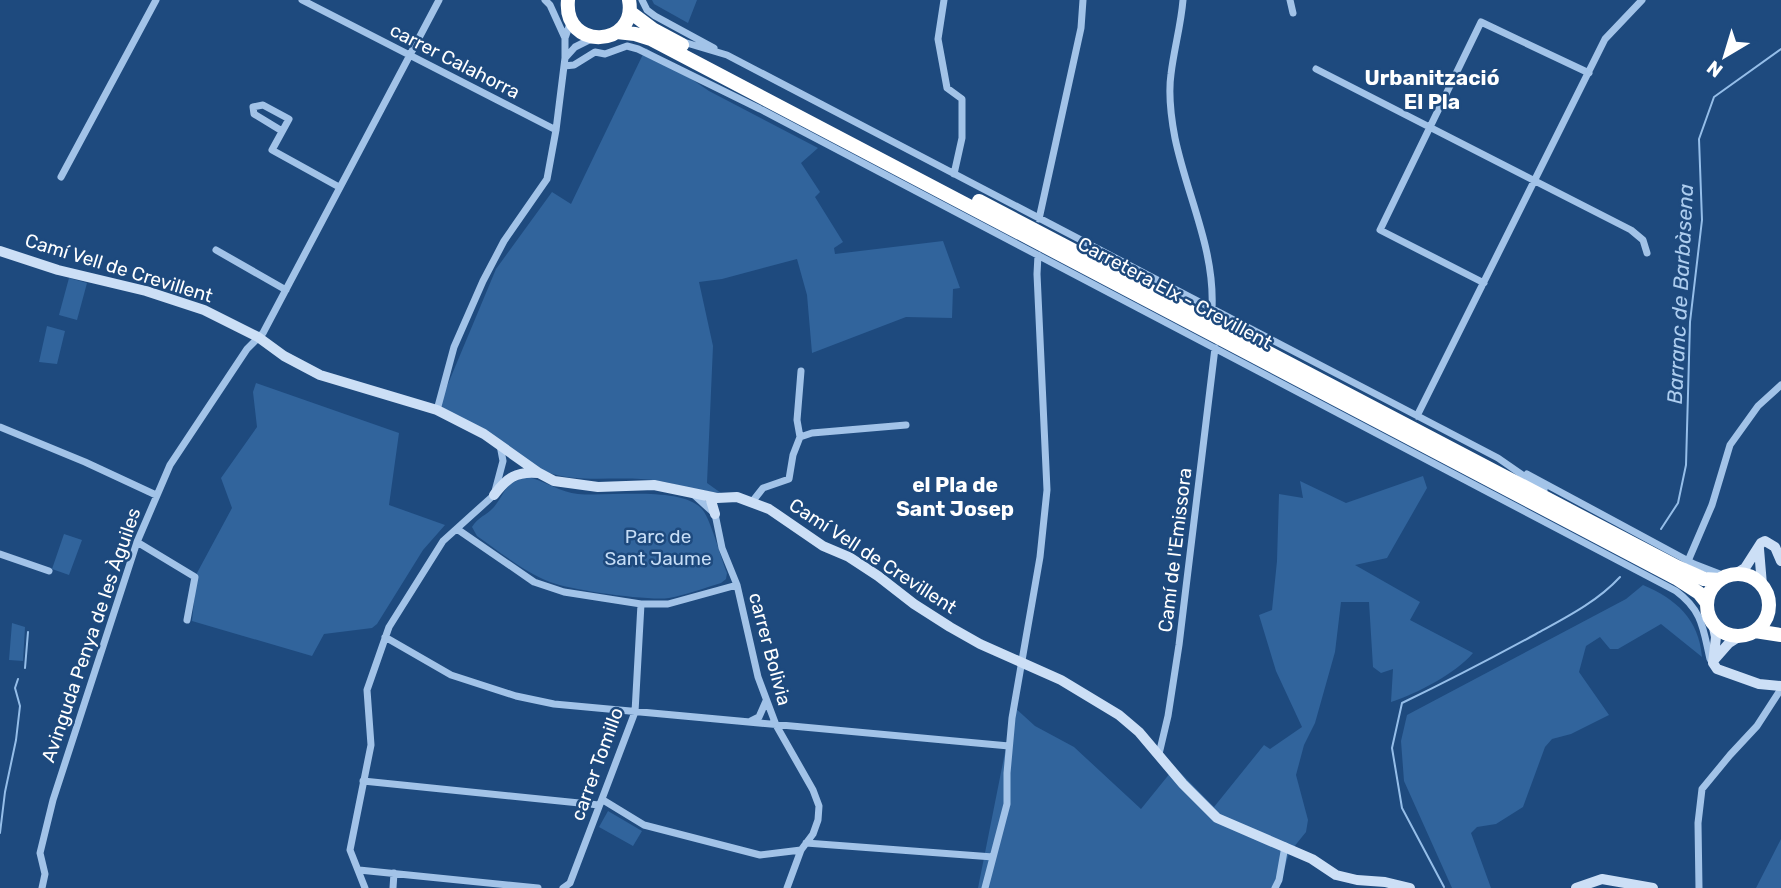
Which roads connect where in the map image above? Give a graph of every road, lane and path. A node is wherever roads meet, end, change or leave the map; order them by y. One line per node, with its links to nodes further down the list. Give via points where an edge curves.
1 (156, 0): 29 (street)
2 (302, 0): 18 (street, carrer Calahorra)
3 (439, 0): 18 (street, Avinguda Penya de les Àguiles)
4 (545, 0): 16 (street)
5 (642, 0): 19 (street, via 655,16)
6 (944, 0): 28 (street, via 938,38 947,88 962,99 962,138)
7 (1083, 0): 32 (street)
8 (1183, 0): 41 (street, via 1170,75 1171,108 1185,177 1208,251)
9 (1290, 0): 13 (street)
10 (1642, 0): 23 (street, via 1605,39)
11 (630, 6): 14 (highway, via 628,19); 15 (highway, Carretera Elx - Crevillent)
12 (567, 7): 16 (street); 17 (highway, via 578,30)
13 (1293, 13)
14 (617, 32): 17 (highway); 21 (highway, Carretera Elx - Crevillent, via 651,40)
15 (667, 37): 19 (street); 64 (highway, Carretera Elx - Crevillent)
16 (565, 38): 20 (street)
17 (595, 38): 20 (street, via 575,47)
18 (408, 55): 27 (street, carrer Calahorra); 31 (street, Avinguda Penya de les Àguiles)
19 (727, 55): 28 (street)
20 (565, 62): 24 (street, via 574,65 595,52 604,54 627,46 661,58); 27 (street)
21 (706, 68): 24 (street); 67 (highway, Carretera Elx - Crevillent)
22 (1316, 69): 25 (street)
23 (1589, 73): 25 (street, via 1481,22); 30 (street)
24 (760, 109): 36 (street)
25 (1431, 126): 30 (street); 39 (street, via 1380,230)
26 (282, 131): 26 (street, via 254,114 253,107 263,105 289,119); 31 (street, via 272,150)
27 (556, 131): 46 (street, via 547,180 504,241 483,281 454,347)
28 (954, 174): 32 (street)
29 (61, 177)
30 (1535, 180): 35 (street, via 1631,230 1643,240); 39 (street)
31 (340, 187): 38 (street, Avinguda Penya de les Àguiles)
32 (1040, 219): 41 (street)
33 (216, 250): 37 (street)
34 (0, 251): 42 (street, Camí Vell de Crevillent, via 176,300)
35 (1647, 253)
36 (1038, 255): 43 (street); 86 (street, via 1047,490)
37 (261, 275): 38 (street, via 282,281); 40 (street)
38 (292, 278): 40 (street, Avinguda Penya de les Àguiles)
39 (1484, 283): 47 (street)
40 (286, 290): 42 (street, Avinguda Penya de les Àguiles)
41 (1212, 309): 47 (street)
42 (258, 337): 46 (street, Camí Vell de Crevillent, via 320,375); 58 (street, Avinguda Penya de les Àguiles, via 186,439)
43 (1215, 348): 62 (street); 94 (street, Camí de l'Emissora, via 1179,647)
44 (801, 371): 50 (street)
45 (1781, 385): 70 (street, via 1758,406 1730,445 1712,505)
46 (437, 410): 51 (street, Camí Vell de Crevillent)
47 (1418, 416): 53 (street)
48 (906, 425): 50 (street)
49 (0, 427): 58 (street)
50 (800, 437): 61 (street, via 789,479 763,488)
51 (500, 445): 52 (street, Camí Vell de Crevillent); 54 (street)
52 (518, 458): 54 (street, via 508,460); 55 (street); 56 (street, Camí Vell de Crevillent)
53 (1498, 458): 64 (street); 70 (street)
54 (502, 468): 59 (street)
55 (516, 473): 56 (street); 59 (street)
56 (539, 473): 57 (street, Camí Vell de Crevillent, via 554,481 598,487 654,485)
57 (694, 494): 60 (street, Camí Vell de Crevillent); 63 (street)
58 (156, 495): 66 (street, Avinguda Penya de les Àguiles)
59 (494, 495): 65 (street)
60 (710, 497): 61 (street, Camí Vell de Crevillent); 63 (street)
61 (752, 502): 86 (street, Camí Vell de Crevillent, via 858,563 950,627)
62 (1528, 513): 67 (street); 87 (street, via 1690,601 1702,623)
63 (715, 514): 74 (street, carrer Bolivia)
64 (1578, 515): 73 (highway, Carretera Elx - Crevillent, via 1692,574)
65 (457, 529): 77 (street, via 547,588); 85 (street, via 443,541)
66 (136, 541): 80 (street, via 195,577); 104 (street, Avinguda Penya de les Àguiles, via 53,800 40,853 45,874)
67 (1609, 542): 76 (highway, Carretera Elx - Crevillent, via 1689,586)
68 (1759, 547): 71 (street, via 1771,542); 73 (street, via 1745,568); 75 (street)
69 (0, 554): 72 (street)
70 (1688, 561): 73 (street)
71 (1781, 561)
72 (49, 571)
73 (1726, 577): 75 (highway, via 1750,576); 76 (highway, via 1709,593)
74 (737, 585): 77 (street, via 668,604); 89 (street, carrer Bolivia)
75 (1762, 585): 78 (highway)
76 (1707, 603): 81 (highway)
77 (642, 604): 90 (street, carrer Tomillo)
78 (1769, 606): 79 (highway); 82 (highway, via 1766,619)
79 (1781, 618)
80 (187, 620)
81 (1713, 623): 84 (highway); 87 (street)
82 (1755, 631): 83 (highway); 84 (highway)
83 (1781, 635)
84 (1740, 636): 87 (street, via 1720,651)
85 (385, 637): 90 (street, via 477,685 554,704); 95 (street, via 367,690 371,746)
86 (1021, 662): 93 (street); 94 (street, Camí Vell de Crevillent, via 1119,715)
87 (1713, 663): 88 (street, via 1717,669)
88 (1781, 688): 114 (street, via 1757,726 1702,789)
89 (766, 700): 91 (street, via 759,717); 92 (street, carrer Bolivia)
90 (635, 712): 91 (street); 96 (street, carrer Tomillo)
91 (750, 721): 92 (street)
92 (776, 725): 93 (street); 97 (street, carrer Bolivia, via 819,806 816,827)
93 (1009, 746): 100 (street, via 1007,804)
94 (1159, 754): 98 (street, Camí Vell de Crevillent, via 1217,818)
95 (363, 781): 96 (street); 101 (street, via 350,850)
96 (601, 802): 99 (street, via 644,825 734,848 769,855); 107 (street, carrer Tomillo, via 570,883)
97 (806, 843): 99 (street, carrer Bolivia); 100 (street)
98 (1285, 846): 110 (street); 111 (street, Camí Vell de Crevillent, via 1336,875)
99 (801, 850): 108 (street, carrer Bolivia)
100 (993, 857): 109 (street)
101 (359, 870): 102 (street); 103 (street)
102 (394, 873): 105 (street); 106 (street)
103 (365, 887)
104 (42, 888)
105 (393, 888)
106 (538, 888)
107 (563, 888)
108 (787, 888)
109 (985, 888)
110 (1275, 888)
111 (1410, 888)
112 (1576, 888): 113 (street, via 1602,879)
113 (1653, 888)
114 (1699, 888)

